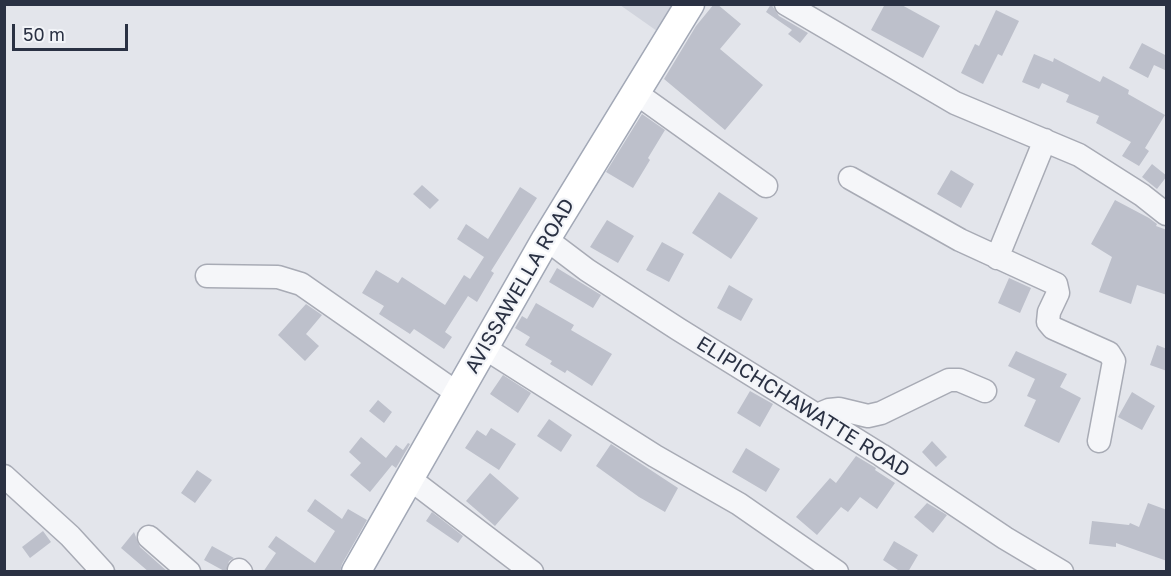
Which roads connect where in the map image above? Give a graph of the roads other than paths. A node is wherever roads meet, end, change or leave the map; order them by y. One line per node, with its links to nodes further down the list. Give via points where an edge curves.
1 (690, 4): 3 (main road, AVISSAWELLA ROAD)
2 (786, 4): 4 (street, via 955,104)
3 (636, 93): 6 (street); 8 (main road, AVISSAWELLA ROAD)
4 (1045, 140): 7 (street, via 1104,170); 9 (street)
5 (850, 178): 9 (street)
6 (766, 186)
7 (1167, 214)
8 (546, 239): 11 (main road, AVISSAWELLA ROAD); 14 (street, ELIPICHCHAWATTE ROAD, via 596,276)
9 (997, 258): 15 (street, via 1056,284 1058,293 1048,322 1053,328 1109,353 1114,361)
10 (207, 276): 13 (street, via 278,277 302,284)
11 (483, 347): 13 (main road, AVISSAWELLA ROAD); 23 (street, via 739,504)
12 (985, 391): 14 (street, via 949,380 881,413 868,416 839,409)
13 (458, 393): 17 (main road, AVISSAWELLA ROAD)
14 (817, 416): 24 (street, ELIPICHCHAWATTE ROAD)
15 (1099, 441)
16 (4, 476): 19 (street)
17 (410, 479): 21 (main road, AVISSAWELLA ROAD); 22 (street)
18 (149, 537): 20 (street)
19 (103, 572)
20 (189, 572)
21 (356, 572)
22 (532, 572)
23 (837, 572)
24 (1062, 572)

